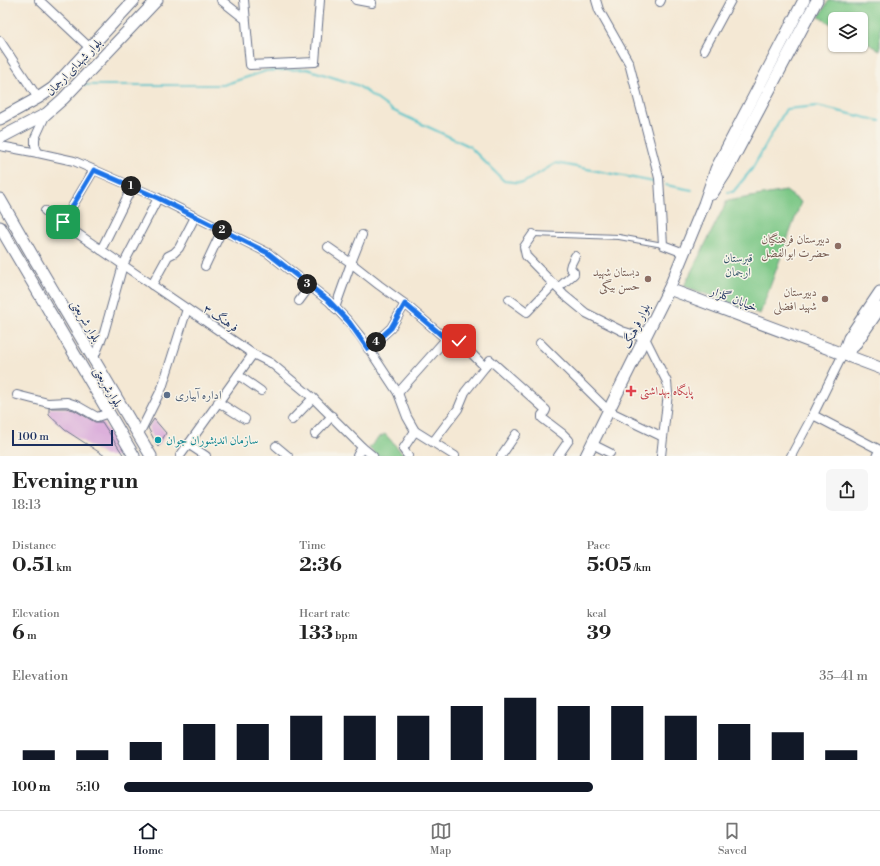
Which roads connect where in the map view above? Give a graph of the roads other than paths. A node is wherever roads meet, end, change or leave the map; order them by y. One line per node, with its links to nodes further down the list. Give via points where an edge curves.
1 (38, 0): 15 (street)
2 (134, 0): 15 (main road, بلوار شهدای ارجمان)
3 (157, 0): 19 (main road, بلوار شهدای ارجمان)
4 (221, 0): 13 (street)
5 (244, 0): 13 (street)
6 (320, 0): 13 (street, via 315,62 250,65)
7 (356, 0): 8 (street, via 372,3)
8 (371, 0)
9 (596, 0): 37 (street, via 629,63 659,178)
10 (731, 0): 16 (street)
11 (804, 0): 29 (main road, بلوار فرهنگ, via 716,169)
12 (817, 0): 29 (main road, بلوار فرهنگ, via 725,174)
13 (245, 19)
14 (0, 41): 18 (street)
15 (90, 48): 17 (main road, بلوار شهدای ارجمان)
16 (704, 50)
17 (53, 88): 18 (main road, بلوار شهدای ارجمان); 19 (main road)
18 (38, 98): 21 (main road, بلوار شهدای ارجمان)
19 (63, 99): 20 (main road, بلوار شهدای ارجمان)
20 (46, 114): 22 (main road, بلوار شهدای ارجمان); 24 (street, via 35,138)
21 (0, 119)
22 (0, 138)
23 (0, 146): 24 (street)
24 (38, 153): 25 (street, via 74,161)
25 (94, 170): 26 (street); 32 (street)
26 (132, 187): 27 (street); 39 (street)
27 (158, 198): 31 (street); 45 (street)
28 (0, 199): 40 (main road, بلوار شریعتی)
29 (704, 204): 41 (main road, بلوار فرهنگ)
30 (45, 210): 32 (street, فرهنگ ۳)
31 (195, 217): 34 (street); 47 (street, via 179,248 168,256)
32 (63, 222): 39 (street, فرهنگ ۳)
33 (0, 227): 43 (main road, بلوارشریعتی)
34 (222, 230): 46 (street); 48 (street, via 268,253)
35 (533, 234): 37 (lane, via 619,238); 49 (street, via 524,247 526,256)
36 (362, 235): 44 (street)
37 (663, 245): 41 (street)
38 (328, 247): 44 (street)
39 (101, 250): 45 (street, فرهنگ ۳)
40 (31, 253): 43 (main road); 64 (main road, بلوار شریعتی)
41 (684, 253): 50 (main road, بلوار فرهنگ)
42 (575, 256): 49 (street, via 570,268 574,274)
43 (20, 260): 74 (main road, بلوارشریعتی)
44 (351, 263): 54 (street); 55 (street)
45 (123, 265): 47 (street, فرهنگ ۳); 64 (street, via 104,333)
46 (205, 266)
47 (152, 285): 57 (street, فرهنگ ۳)
48 (310, 286): 53 (street); 55 (street)
49 (556, 286): 52 (street, via 527,312); 58 (street, via 586,313 622,331)
50 (668, 289): 58 (main road, بلوار فرهنگ); 63 (main road, خیابان گلزار)
51 (880, 292): 63 (main road, via 849,338)
52 (509, 299)
53 (299, 300)
54 (405, 304): 59 (street); 61 (street, via 391,328)
55 (335, 308): 61 (street, via 349,322)
56 (880, 308): 63 (main road, via 854,346)
57 (187, 309): 62 (street, فرهنگ ۳); 82 (street, via 162,388)
58 (645, 338): 73 (main road, بلوار فرهنگ); 83 (street, via 667,382)
59 (446, 339): 65 (street, via 459,341); 69 (street)
60 (540, 343): 73 (street)
61 (368, 349): 69 (street)
62 (253, 354): 67 (street); 71 (street, فرهنگ ۳, via 272,363)
63 (843, 354): 66 (main road, خیابان گلزار); 75 (street)
64 (93, 360): 82 (main road, بلوار شریعتی)
65 (485, 367): 84 (street, via 465,392 458,409); 101 (street, via 490,360 546,410 542,418 569,440)
66 (880, 368)
67 (238, 375): 68 (street); 72 (street)
68 (261, 391)
69 (398, 393): 79 (street)
70 (17, 395): 74 (street, via 48,403 67,402 97,417)
71 (313, 398): 76 (street, فرهنگ ۳); 78 (street)
72 (218, 402): 77 (street); 85 (street)
73 (609, 411): 83 (street); 86 (main road, بلوار فرهنگ)
74 (109, 413): 91 (main road, بلوارشریعتی)
75 (813, 415): 89 (street); 104 (street)
76 (332, 416): 80 (street); 88 (street, فرهنگ ۳)
77 (245, 420)
78 (292, 420)
79 (415, 431): 84 (street); 98 (street, via 403,449)
80 (315, 434)
81 (516, 434): 100 (street)
82 (138, 436): 92 (main road, بلوار شریعتی)
83 (663, 437): 103 (street)
84 (434, 442): 99 (street)
85 (188, 444): 93 (street); 94 (street)
86 (592, 444): 90 (street); 102 (main road, بلوار فرهنگ)
87 (276, 446): 95 (street)
88 (362, 447): 96 (street); 97 (street, فرهنگ ۳)
89 (880, 451): 105 (main road)
90 (610, 453)
91 (134, 456)
92 (150, 456)
93 (180, 456)
94 (206, 456)
95 (288, 456)
96 (357, 456)
97 (373, 456)
98 (408, 456)
99 (455, 456)
100 (501, 456)
101 (558, 456)
102 (586, 456)
103 (661, 456)
104 (791, 456)
105 (878, 456)

